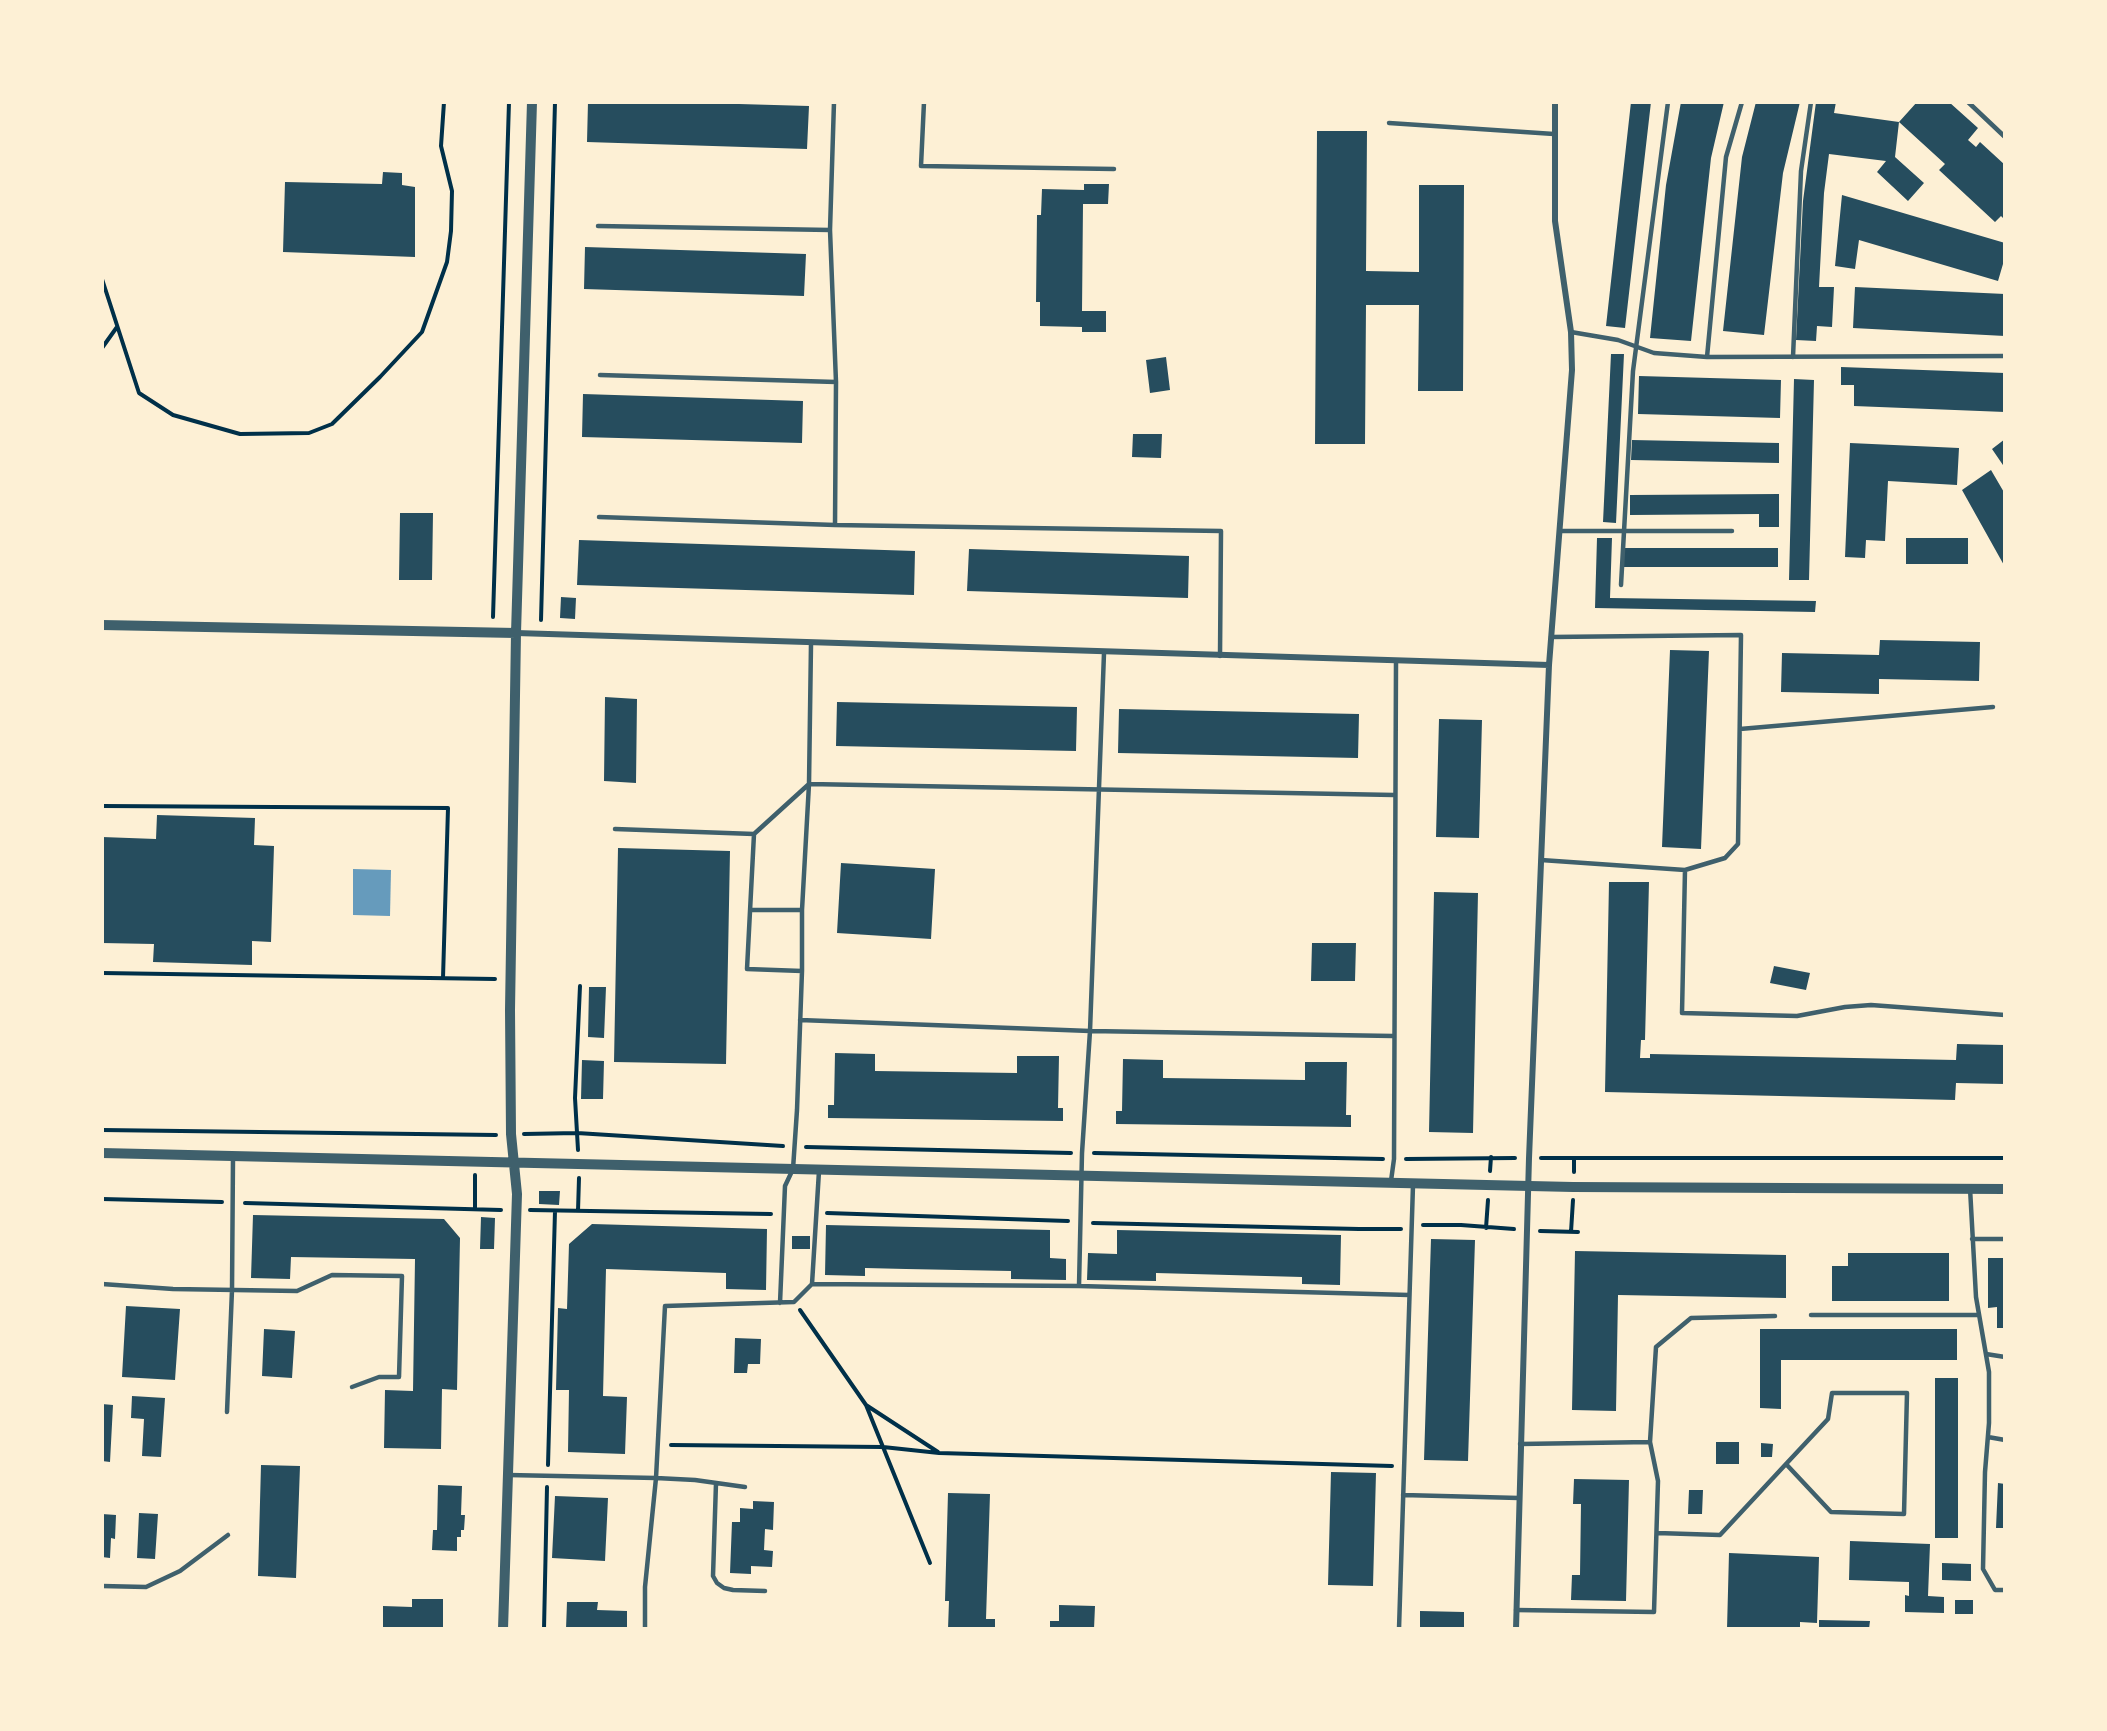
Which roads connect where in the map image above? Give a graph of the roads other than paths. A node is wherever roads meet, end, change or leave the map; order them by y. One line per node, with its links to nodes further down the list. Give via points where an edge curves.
1 (532, 102): 29 (street)
2 (834, 102): 14 (lane)
3 (924, 102): 12 (lane, via 921,166)
4 (1555, 102): 10 (street)
5 (1668, 102): 16 (lane)
6 (1742, 102): 18 (lane, via 1726,157)
7 (1811, 102): 19 (lane, via 1801,171)
8 (1968, 102): 11 (lane)
9 (1389, 123): 10 (lane)
10 (1554, 134): 15 (street, via 1555,221)
11 (2005, 137)
12 (1114, 169)
13 (598, 226): 14 (lane)
14 (830, 230): 21 (lane)
15 (1571, 332): 16 (lane); 25 (street, via 1572,370)
16 (1636, 347): 18 (lane, via 1654,353); 24 (lane)
17 (2005, 356): 19 (lane)
18 (1707, 357): 19 (lane)
19 (1793, 357)
20 (600, 375): 21 (lane)
21 (836, 382): 23 (lane)
22 (599, 517): 23 (lane)
23 (835, 525): 33 (lane, via 1221,531)
24 (1624, 530): 25 (lane); 26 (lane); 27 (lane)
25 (1560, 531): 30 (street)
26 (1732, 531)
27 (1621, 585)
28 (102, 625): 29 (street)
29 (516, 633): 31 (street); 54 (street, via 510,979 511,1134)
30 (1551, 637): 35 (street); 37 (lane, via 1742,635)
31 (811, 644): 32 (street); 38 (lane)
32 (1104, 653): 33 (street); 39 (lane)
33 (1220, 656): 34 (street)
34 (1396, 661): 35 (street); 40 (lane)
35 (1549, 665): 43 (street)
36 (1993, 707): 37 (lane)
37 (1740, 729): 44 (lane, via 1738,844 1725,858)
38 (809, 784): 39 (lane); 42 (lane); 46 (lane)
39 (1099, 788): 40 (lane); 50 (lane)
40 (1394, 795): 51 (lane)
41 (615, 829): 42 (lane)
42 (754, 834): 45 (lane)
43 (1541, 860): 44 (lane); 60 (street)
44 (1686, 870): 48 (lane, via 1682,1013 1797,1016 1871,1005)
45 (750, 910): 46 (lane); 47 (lane, via 747,969)
46 (802, 910): 47 (lane)
47 (802, 971): 49 (lane)
48 (2005, 1015)
49 (801, 1020): 50 (lane); 55 (lane)
50 (1090, 1031): 51 (lane); 57 (lane)
51 (1393, 1036): 58 (lane)
52 (102, 1153): 53 (street)
53 (232, 1157): 54 (street); 68 (lane)
54 (515, 1164): 55 (street); 83 (street)
55 (793, 1169): 56 (street); 70 (lane, via 785,1186)
56 (819, 1171): 57 (street); 66 (lane)
57 (1082, 1176): 58 (street); 67 (lane)
58 (1391, 1181): 59 (street)
59 (1413, 1182): 60 (street); 69 (lane)
60 (1528, 1185): 61 (street); 81 (street)
61 (1970, 1188): 62 (street); 63 (lane)
62 (2005, 1189)
63 (1972, 1239): 64 (lane); 72 (lane)
64 (2005, 1239)
65 (102, 1284): 68 (lane)
66 (812, 1284): 67 (lane); 70 (lane, via 794,1302)
67 (1078, 1286): 69 (lane)
68 (232, 1290): 76 (lane, via 297,1291 332,1275 402,1276 399,1377 379,1377); 77 (lane)
69 (1409, 1295): 87 (lane)
70 (780, 1303): 84 (lane, via 665,1306)
71 (1811, 1315): 72 (lane)
72 (1979, 1315): 74 (lane)
73 (1775, 1316): 80 (lane, via 1691,1318 1656,1347)
74 (1986, 1354): 75 (lane); 78 (lane)
75 (2005, 1357)
76 (352, 1387)
77 (227, 1412)
78 (1988, 1437): 79 (lane); 92 (lane, via 1983,1569 1995,1590)
79 (2005, 1440)
80 (1650, 1442): 81 (lane); 89 (lane, via 1658,1481)
81 (1520, 1444): 88 (street)
82 (1786, 1464): 82 (lane, via 1828,1419 1832,1393 1907,1392 1904,1514 1832,1512); 89 (lane, via 1720,1535)
83 (508, 1475): 84 (lane); 95 (street)
84 (657, 1478): 85 (lane); 96 (lane, via 645,1587)
85 (716, 1483): 86 (lane); 93 (lane, via 713,1576 724,1588)
86 (745, 1487)
87 (1403, 1495): 88 (lane); 97 (lane)
88 (1519, 1498): 94 (street)
89 (1657, 1533): 94 (lane, via 1654,1612)
90 (228, 1535): 91 (lane, via 180,1571 146,1587)
91 (102, 1586)
92 (2005, 1590)
93 (765, 1591)
94 (1516, 1610): 98 (street)
95 (503, 1629)
96 (645, 1629)
97 (1399, 1629)
98 (1516, 1629)

